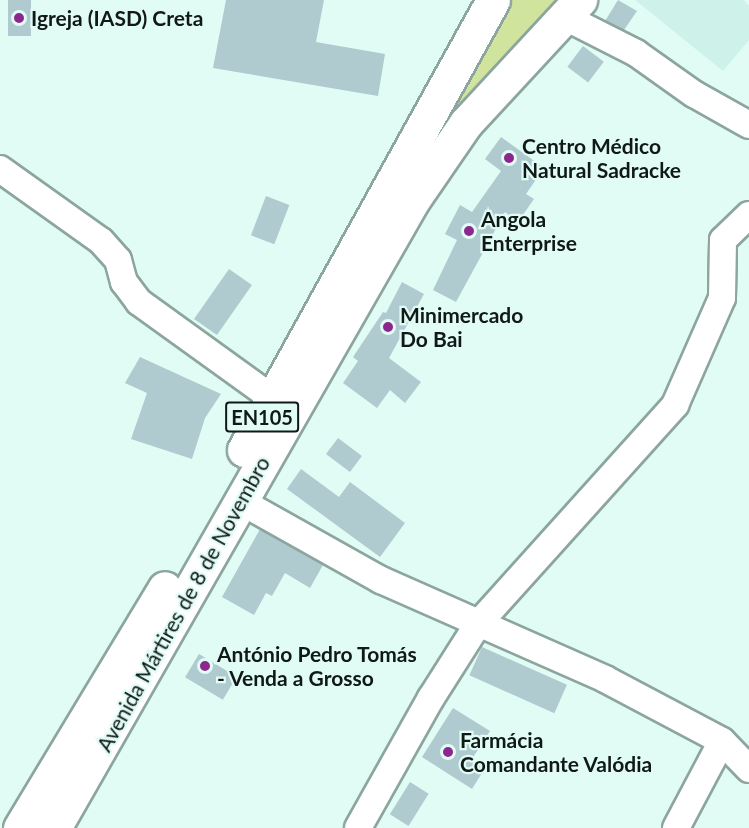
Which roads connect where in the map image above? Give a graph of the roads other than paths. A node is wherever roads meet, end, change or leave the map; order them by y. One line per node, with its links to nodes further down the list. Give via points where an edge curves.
1 (494, 0): 6 (main road, Avenida Mártires de 8 de Novembro / EN105)
2 (572, 8): 3 (street, via 694,94); 7 (main road, Avenida Mártires de 8 de Novembro / EN105, via 496,86 439,160)
3 (749, 125)
4 (0, 169): 6 (street, via 101,241 118,260 124,282 139,302)
5 (749, 215): 8 (street, via 723,240 722,298 675,405)
6 (273, 398): 12 (main road, Avenida Mártires de 8 de Novembro / EN105, via 97,707)
7 (240, 501): 8 (street, via 381,580); 13 (main road, Avenida Mártires de 8 de Novembro / EN105)
8 (478, 624): 9 (street, via 605,679); 11 (street, via 431,698)
9 (722, 741): 10 (street); 14 (street)
10 (749, 769)
11 (362, 827)
12 (20, 828)
13 (54, 828)
14 (676, 828)

